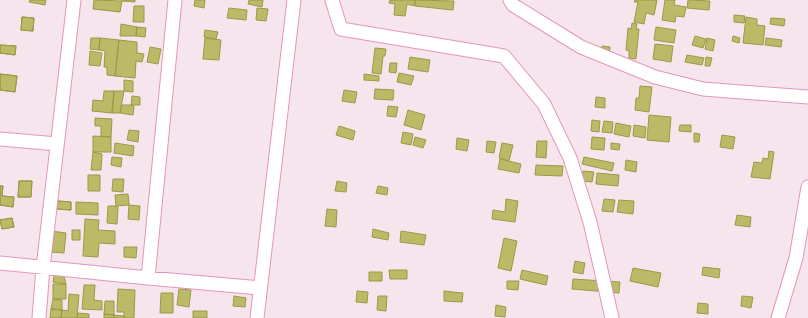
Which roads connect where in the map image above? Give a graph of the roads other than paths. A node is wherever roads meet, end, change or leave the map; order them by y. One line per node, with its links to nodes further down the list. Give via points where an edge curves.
1 (74, 0): 8 (street)
2 (175, 0): 12 (street)
3 (294, 0): 13 (street)
4 (332, 0): 16 (street, via 341,28 504,56 544,104 570,158 590,222)
5 (510, 0): 6 (street, via 581,47 654,77 703,89)
6 (808, 97)
7 (0, 139): 8 (street)
8 (57, 144): 11 (street)
9 (808, 187): 17 (street, via 796,258)
10 (0, 263): 11 (street)
11 (43, 268): 12 (street); 14 (street)
12 (148, 278): 13 (street)
13 (260, 288): 15 (street)
14 (39, 318)
15 (257, 318)
16 (612, 318)
17 (778, 318)

